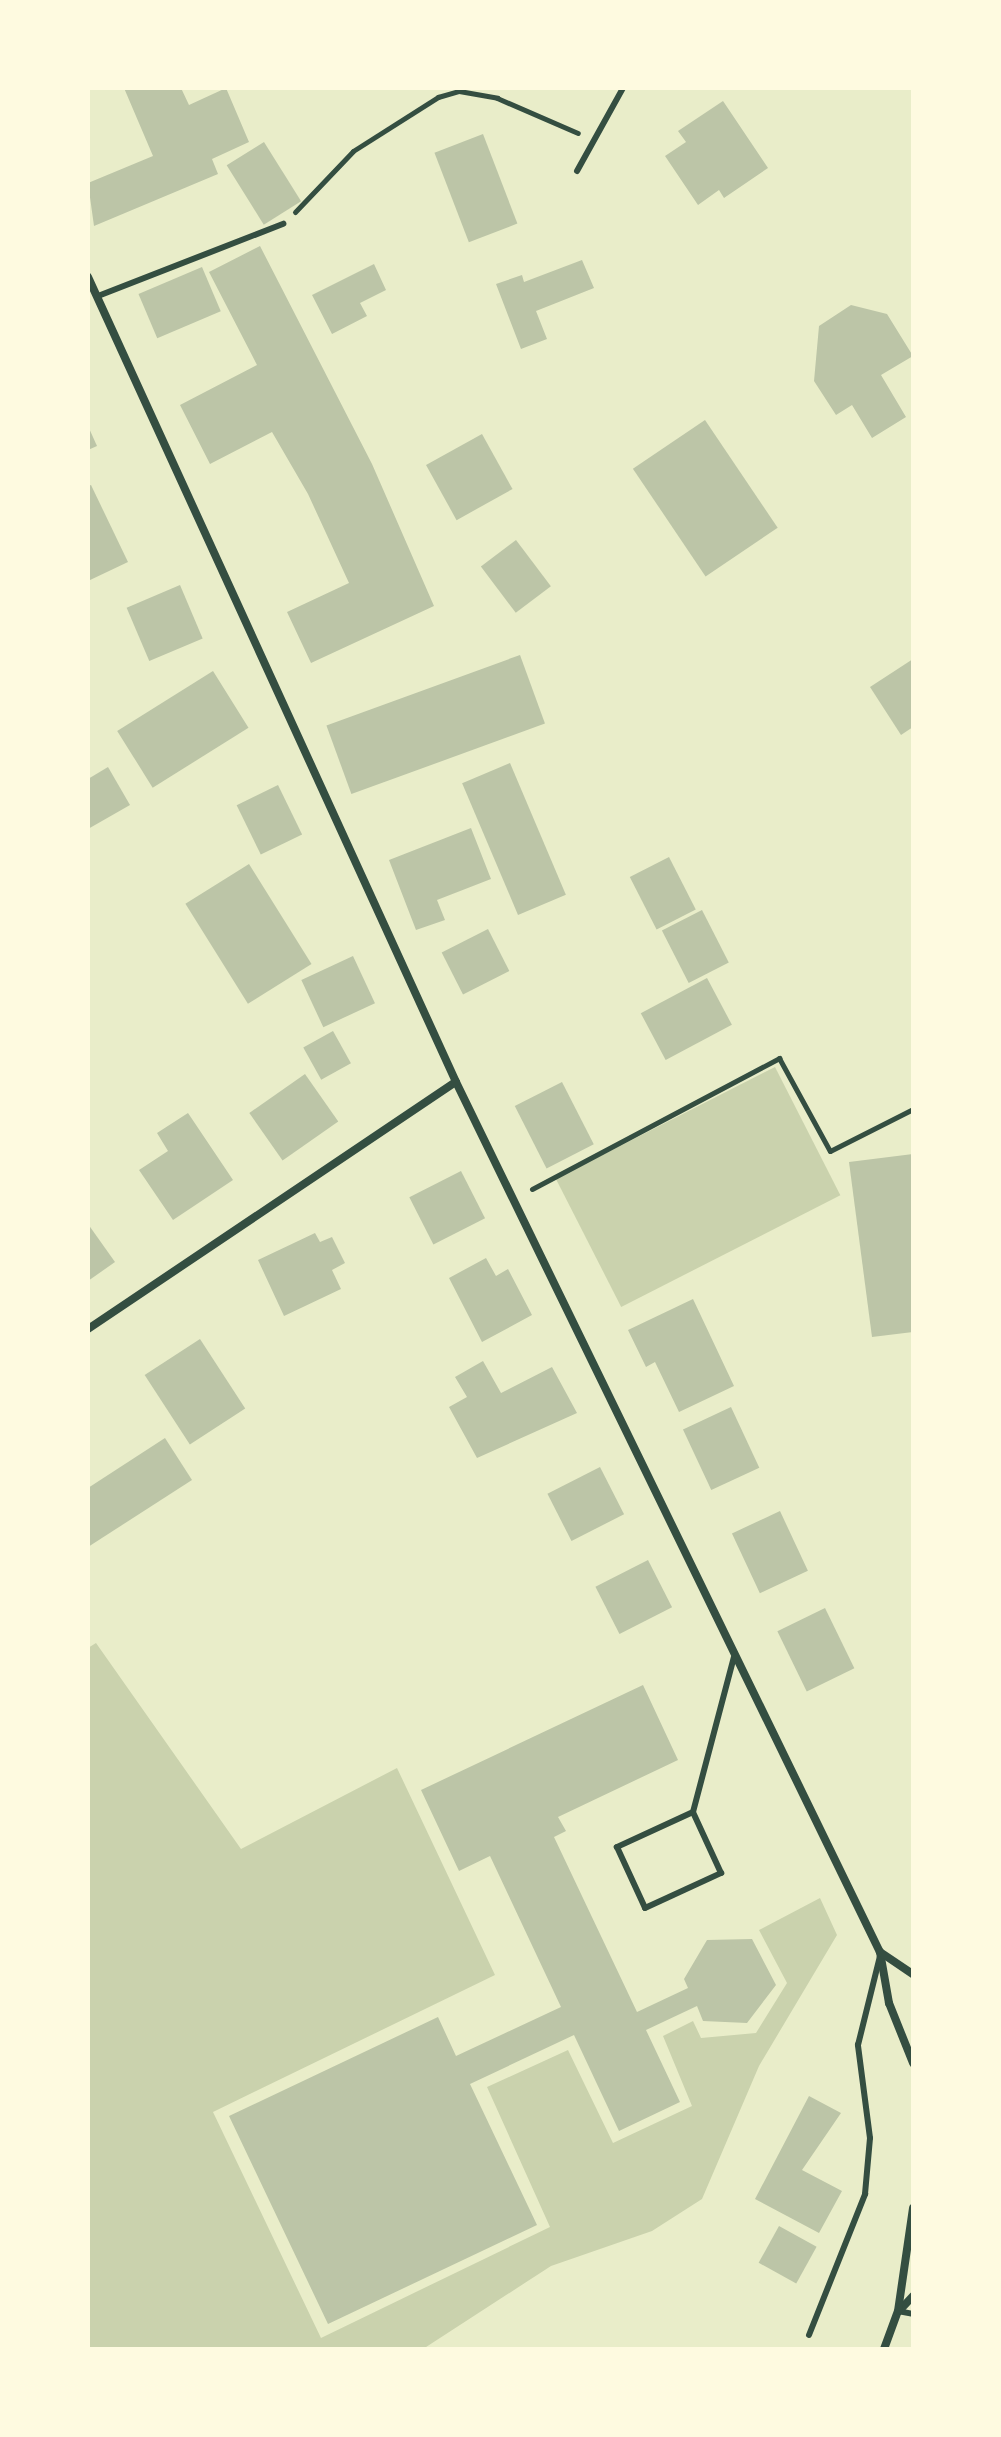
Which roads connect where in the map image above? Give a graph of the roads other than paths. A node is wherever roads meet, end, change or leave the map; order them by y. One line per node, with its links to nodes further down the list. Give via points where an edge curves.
1 (623, 88): 2 (lane)
2 (577, 171)
3 (283, 224): 5 (lane)
4 (88, 277): 5 (street)
5 (98, 296): 6 (street)
6 (456, 1082): 7 (street); 8 (street)
7 (88, 1329)
8 (734, 1657): 9 (lane); 10 (street)
9 (693, 1812): 9 (lane, via 617,1847 645,1908 721,1873)
10 (880, 1952): 11 (street); 12 (street); 17 (lane, via 858,2045 870,2138 865,2194)
11 (913, 1974)
12 (913, 2061)
13 (913, 2208): 15 (street)
14 (913, 2296): 15 (street)
15 (898, 2311): 16 (lane); 18 (street)
16 (913, 2314)
17 (809, 2335)
18 (884, 2349)

